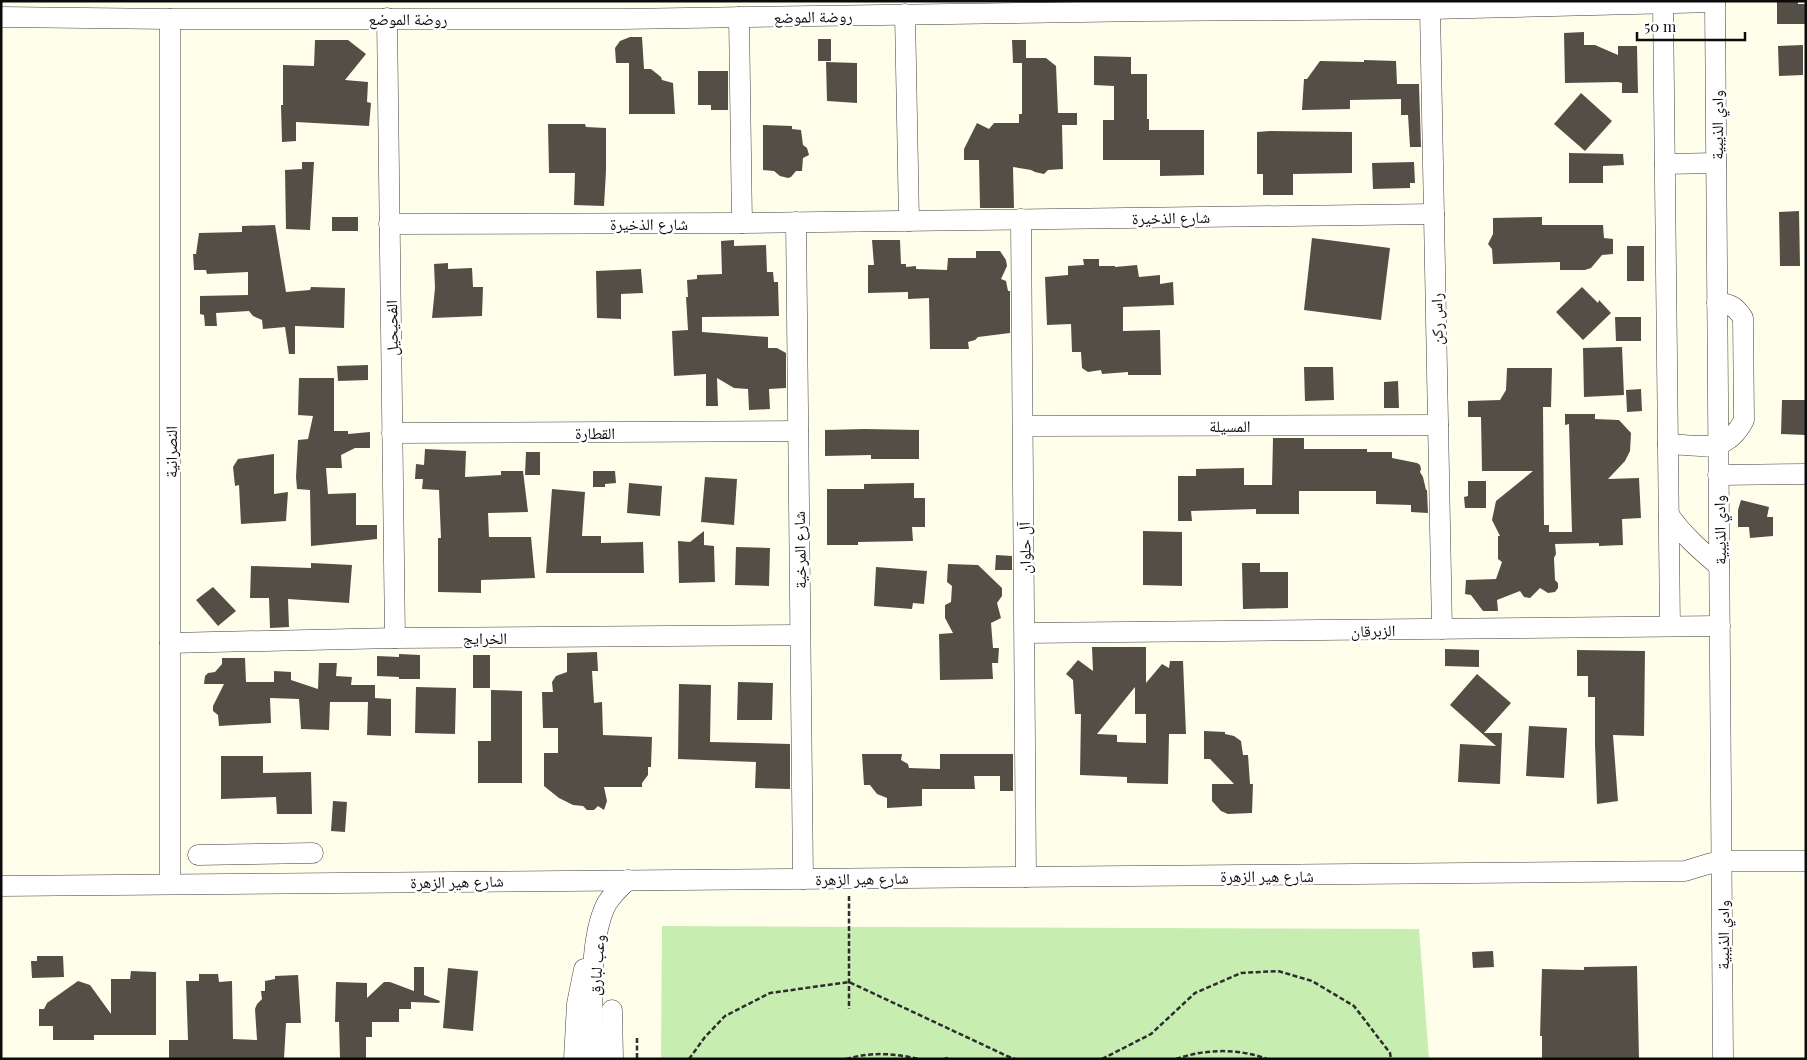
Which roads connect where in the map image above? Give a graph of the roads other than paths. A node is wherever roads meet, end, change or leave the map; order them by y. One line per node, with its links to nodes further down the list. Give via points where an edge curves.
1 (1715, 2): 2 (street, روضة الموضع); 14 (street, وادي الذيبية)
2 (1663, 3): 3 (street, روضة الموضع); 15 (street)
3 (1497, 5): 5 (street, روضة الموضع)
4 (1146, 6): 5 (street, روضة الموضع); 9 (street, روضة الموضع)
5 (1430, 9): 16 (street, راس ركن)
6 (330, 10): 12 (street, روضة الموضع); 13 (street, روضة الموضع)
7 (426, 10): 8 (street, روضة الموضع); 12 (street, روضة الموضع)
8 (623, 10): 11 (street, روضة الموضع)
9 (905, 14): 11 (street, روضة الموضع); 18 (street)
10 (1, 17): 13 (street, روضة الموضع)
11 (739, 17): 20 (street)
12 (387, 18): 21 (street, الفحيحيل)
13 (170, 19): 38 (street, النصرانية)
14 (1716, 162): 15 (street); 27 (street, وادي الذيبية)
15 (1665, 164): 26 (street)
16 (1434, 214): 17 (street, شارع الذخيرة); 22 (street, راس ركن)
17 (1021, 219): 18 (street, شارع الذخيرة); 23 (street, آل حلوان)
18 (909, 221): 19 (street, شارع الذخيرة)
19 (796, 222): 20 (street, شارع الذخيرة); 24 (street, شارع المرخية)
20 (742, 223): 21 (street, شارع الذخيرة)
21 (389, 224): 25 (street, الفحيحيل)
22 (1438, 425): 23 (street, المسيلة); 34 (street, راس ركن)
23 (1023, 426): 35 (street, آل حلوان)
24 (798, 431): 25 (street, القطارة); 36 (street, شارع المرخية)
25 (392, 433): 37 (street, الفحيحيل)
26 (1668, 444): 27 (street); 30 (street)
27 (1718, 446): 29 (street, وادي الذيبية)
28 (1806, 474): 29 (street)
29 (1718, 475): 31 (street, وادي الذيبية)
30 (1669, 515): 31 (street, via 1680,531); 32 (street)
31 (1720, 566): 33 (street, وادي الذيبية)
32 (1670, 626): 33 (street, الزبرقان); 34 (street, الزبرقان)
33 (1720, 626): 43 (street, وادي الذيبية)
34 (1442, 629): 35 (street, الزبرقان)
35 (1025, 633): 44 (street, آل حلوان)
36 (800, 635): 37 (street, الخرايج); 45 (street, شارع المرخية)
37 (395, 638): 38 (street, الخرايج)
38 (170, 643): 49 (street, النصرانية)
39 (314, 853): 40 (street)
40 (248, 854): 41 (street); 48 (street)
41 (198, 855)
42 (1806, 861): 43 (street, شارع هير الزهرة)
43 (1722, 862): 44 (street, شارع هير الزهرة, via 1685,871); 55 (street, وادي الذيبية)
44 (1026, 877): 45 (street, شارع هير الزهرة)
45 (803, 879): 47 (street, شارع هير الزهرة)
46 (594, 880): 47 (street, شارع هير الزهرة); 48 (street, شارع هير الزهرة); 52 (street, وعب لبارق, via 599,895 598,906 577,1004)
47 (628, 880): 53 (street, وعب لبارق, via 616,890 602,914 594,955)
48 (250, 883): 49 (street, شارع هير الزهرة)
49 (170, 884): 50 (street, شارع هير الزهرة)
50 (1, 886)
51 (612, 1010): 54 (street)
52 (574, 1059)
53 (594, 1059)
54 (613, 1059)
55 (1723, 1059)

